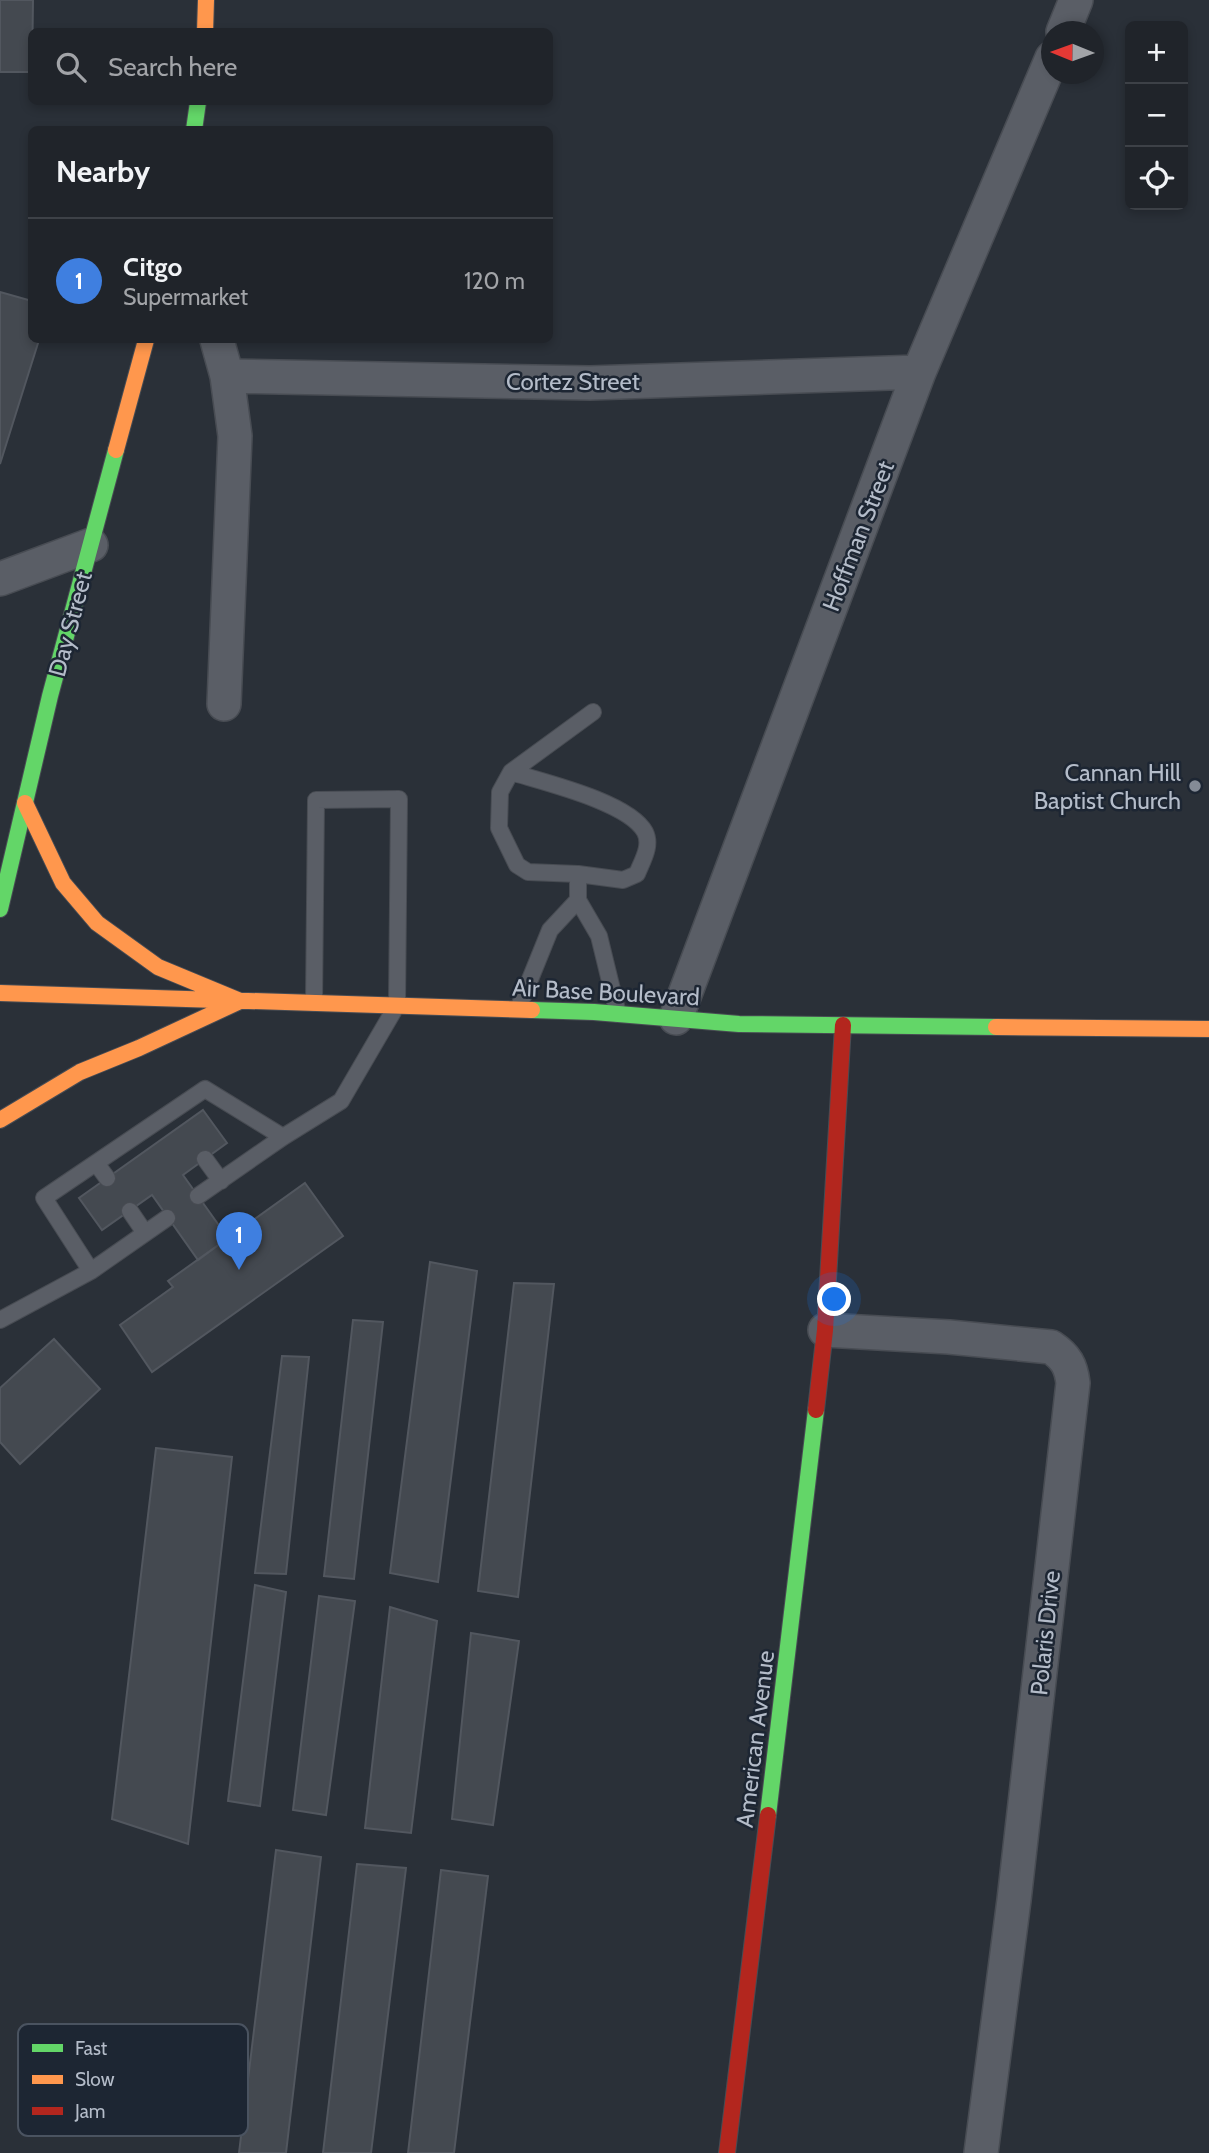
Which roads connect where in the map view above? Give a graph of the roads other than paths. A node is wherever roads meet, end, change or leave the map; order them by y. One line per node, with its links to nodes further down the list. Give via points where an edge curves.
1 (206, 0): 4 (street)
2 (1076, 0): 3 (street)
3 (1067, 21)
4 (205, 28)
5 (1041, 84): 10 (street, Hoffman Street)
6 (198, 105): 7 (street)
7 (195, 126)
8 (145, 343): 12 (street, Day Street)
9 (218, 343): 11 (street)
10 (919, 372): 11 (street, Cortez Street, via 590,383); 27 (street, Hoffman Street)
11 (227, 376): 14 (street, via 235,436)
12 (91, 545): 13 (street); 17 (street, Day Street)
13 (0, 579)
14 (224, 704)
15 (593, 712): 16 (lane)
16 (511, 772): 18 (lane, via 500,792 499,828 517,865 528,872); 18 (lane, via 594,798 626,813 645,832 648,847 637,874 623,880)
17 (25, 803): 20 (street, Day Street); 22 (street, via 63,883 97,923 158,967)
18 (578, 874): 19 (lane)
19 (578, 900): 25 (lane, via 550,930); 26 (lane, via 598,936)
20 (0, 909)
21 (0, 993): 22 (street, Air Base Boulevard)
22 (240, 1001): 23 (street, Air Base Boulevard); 30 (street, via 80,1072)
23 (314, 1003): 24 (street, Air Base Boulevard); 24 (lane, via 316,800 399,799)
24 (397, 1005): 25 (street, Air Base Boulevard); 32 (lane, via 341,1101)
25 (518, 1009): 26 (street, Air Base Boulevard)
26 (618, 1014): 27 (street, Air Base Boulevard)
27 (676, 1018): 28 (street, Air Base Boulevard)
28 (843, 1025): 29 (street, Air Base Boulevard); 44 (street, American Avenue)
29 (1209, 1029)
30 (0, 1120)
31 (135, 1136): 32 (lane, via 176,1119 205,1089); 33 (lane); 35 (lane)
32 (283, 1138): 37 (lane)
33 (146, 1150)
34 (205, 1159): 37 (lane)
35 (96, 1163): 36 (lane); 42 (lane, via 44,1198)
36 (107, 1178)
37 (221, 1181): 38 (lane)
38 (198, 1196)
39 (130, 1211): 41 (lane)
40 (167, 1218): 41 (lane)
41 (145, 1233): 42 (lane)
42 (90, 1270): 43 (lane)
43 (0, 1320)
44 (825, 1330): 45 (street, American Avenue); 46 (street, Polaris Drive, via 1051,1347 1071,1366 1073,1383 1014,1900)
45 (727, 2153)
46 (981, 2153)

